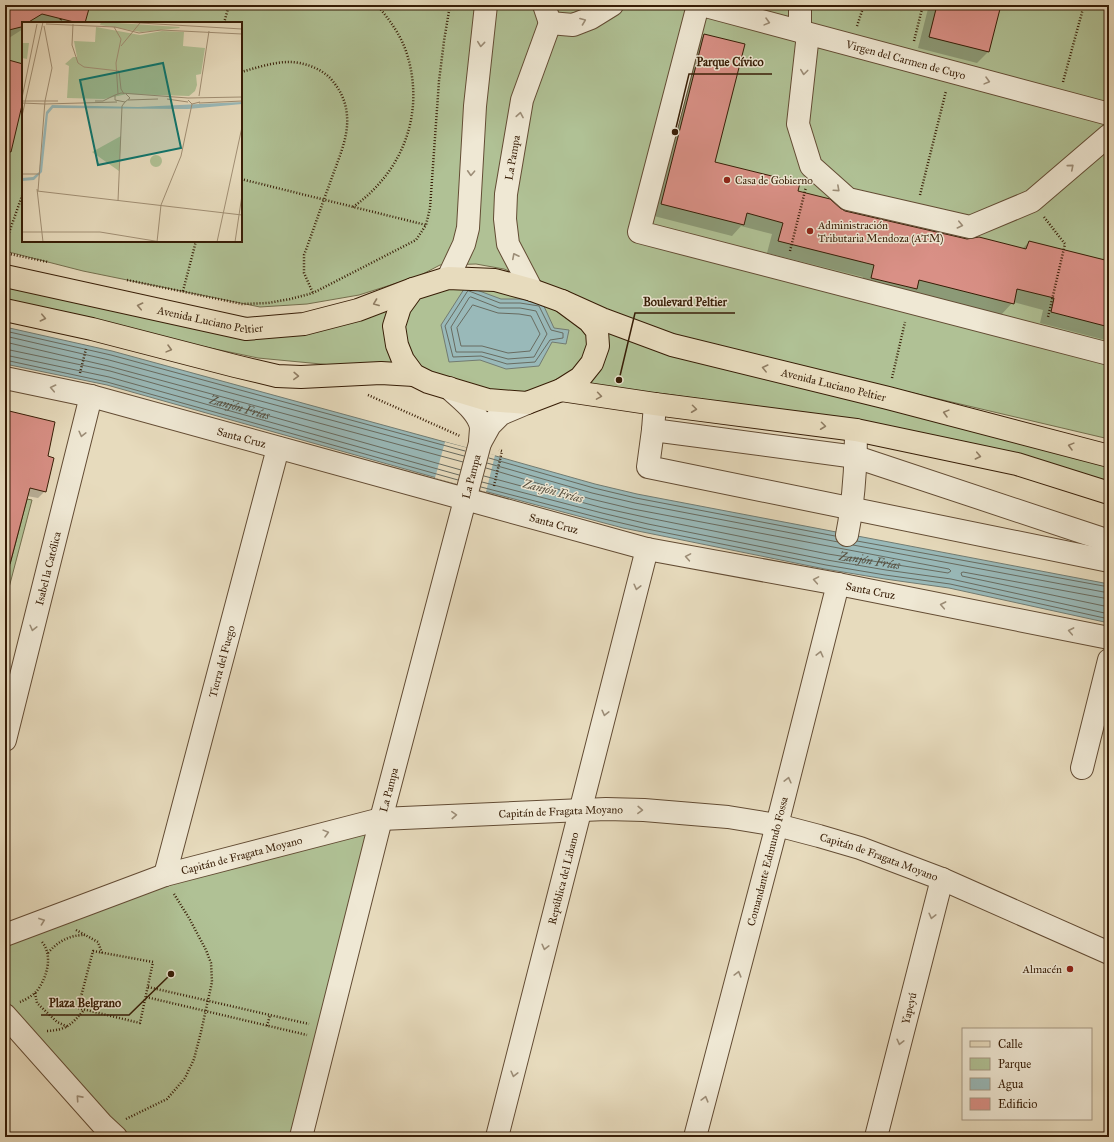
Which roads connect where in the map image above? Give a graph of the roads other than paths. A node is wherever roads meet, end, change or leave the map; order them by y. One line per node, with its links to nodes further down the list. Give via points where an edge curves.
1 (486, 5): 12 (street, one-way to 12, via 474,106 468,228 464,244)
2 (612, 5): 7 (street, one-way to 2, via 573,25)
3 (698, 5): 17 (street, via 639,232)
4 (702, 5): 6 (street, Virgen del Carmen de Cuyo)
5 (800, 5): 8 (street)
6 (727, 8): 8 (street, Virgen del Carmen de Cuyo, one-way to 8)
7 (547, 14): 14 (street, La Pampa, one-way to 7, via 508,244 506,194 522,100)
8 (804, 32): 9 (street, Virgen del Carmen de Cuyo, one-way to 9); 10 (street, one-way to 10, via 798,124 811,166 848,199 970,227 1032,201)
9 (1109, 114)
10 (1109, 134)
11 (5, 276): 13 (main road, Avenida Luciano Peltier, one-way to 11, via 358,310 304,324 246,329)
12 (448, 278): 13 (main road, Avenida Luciano Peltier); 14 (main road, Avenida Luciano Peltier, via 495,280)
13 (413, 289): 18 (main road, via 400,308 394,326 403,360)
14 (532, 290): 15 (main road, Avenida Luciano Peltier)
15 (562, 302): 21 (main road, via 589,320 597,331 598,346 592,362 580,378); 29 (main road, Avenida Luciano Peltier, one-way to 15, via 672,345)
16 (5, 310): 18 (main road, one-way to 18, via 92,329 277,376 381,373)
17 (1109, 354)
18 (414, 375): 20 (main road)
19 (5, 378): 22 (street, Santa Cruz, one-way to 19)
20 (449, 388): 23 (main road, via 488,400); 27 (street, La Pampa, via 469,406 479,420)
21 (560, 390): 23 (main road); 24 (main road, one-way to 24)
22 (91, 396): 28 (street, Santa Cruz); 41 (street, Isabel la Católica, one-way to 41)
23 (527, 403): 27 (street, La Pampa, via 501,414 490,425)
24 (655, 404): 25 (street); 26 (main road, one-way to 26)
25 (653, 430): 30 (street); 33 (street, via 648,467)
26 (856, 430): 30 (street); 31 (main road, one-way to 31, via 1017,464)
27 (479, 447): 32 (street, La Pampa)
28 (278, 448): 32 (street, Santa Cruz); 47 (street, Tierra del Fuego)
29 (1109, 456)
30 (856, 457): 33 (street); 35 (street)
31 (1109, 493)
32 (467, 494): 36 (street, Santa Cruz); 44 (street, La Pampa)
33 (852, 509): 34 (street); 37 (street)
34 (847, 535)
35 (1109, 541)
36 (647, 549): 38 (street, Santa Cruz, one-way to 36); 43 (street, República del Libano, one-way to 43)
37 (1109, 561)
38 (838, 584): 39 (street, Santa Cruz, one-way to 38); 45 (street, Comandante Edmundo Fossa, one-way to 38)
39 (1109, 638)
40 (1109, 660): 42 (street)
41 (5, 740)
42 (1082, 768)
43 (580, 809): 44 (street, Capitán de Fragata Moyano, one-way to 43); 45 (street, Capitán de Fragata Moyano, one-way to 45, via 644,810 728,817); 53 (street, República del Libano, one-way to 53)
44 (381, 819): 47 (street, Capitán de Fragata Moyano, one-way to 44); 52 (street, La Pampa)
45 (777, 825): 46 (street, Capitán de Fragata Moyano, via 860,848); 54 (street, Comandante Edmundo Fossa, one-way to 45)
46 (942, 879): 49 (street, Capitán de Fragata Moyano); 55 (street, Yapeyú, one-way to 55)
47 (169, 883): 48 (street, Capitán de Fragata Moyano, one-way to 47)
48 (5, 935)
49 (1109, 953)
50 (11, 1009): 51 (street, one-way to 50)
51 (109, 1130)
52 (301, 1137)
53 (498, 1137)
54 (695, 1137)
55 (876, 1137)

